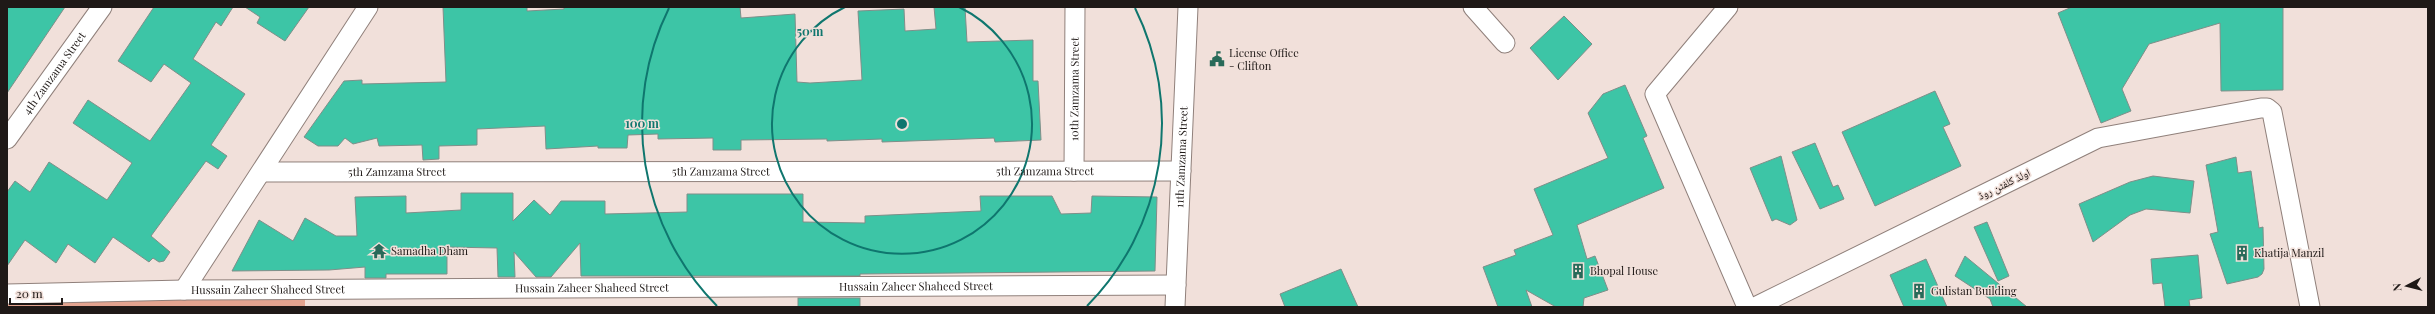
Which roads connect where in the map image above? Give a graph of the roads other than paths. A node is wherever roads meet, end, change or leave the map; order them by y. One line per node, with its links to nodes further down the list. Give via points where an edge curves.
1 (102, 7): 8 (street, 4th Zamzama Street)
2 (368, 7): 11 (street)
3 (1075, 7): 9 (street, 10th Zamzama Street)
4 (1188, 7): 10 (street, 11th Zamzama Street)
5 (1473, 7): 7 (street)
6 (1728, 7): 16 (street, via 1655,94)
7 (1505, 43)
8 (7, 139)
9 (1074, 171): 10 (street, 5th Zamzama Street); 11 (street, 5th Zamzama Street)
10 (1181, 171): 12 (street, 11th Zamzama Street)
11 (262, 172): 13 (street)
12 (1176, 285): 13 (street, Hussain Zaheer Shaheed Street); 15 (street, 11th Zamzama Street)
13 (184, 290): 14 (street, Hussain Zaheer Shaheed Street)
14 (7, 294)
15 (1175, 307)
16 (1747, 307)
17 (1755, 307): 18 (street, اولڈ کلفٹن روڈ, via 2098,138 2267,108 2272,112)
18 (2310, 307)

